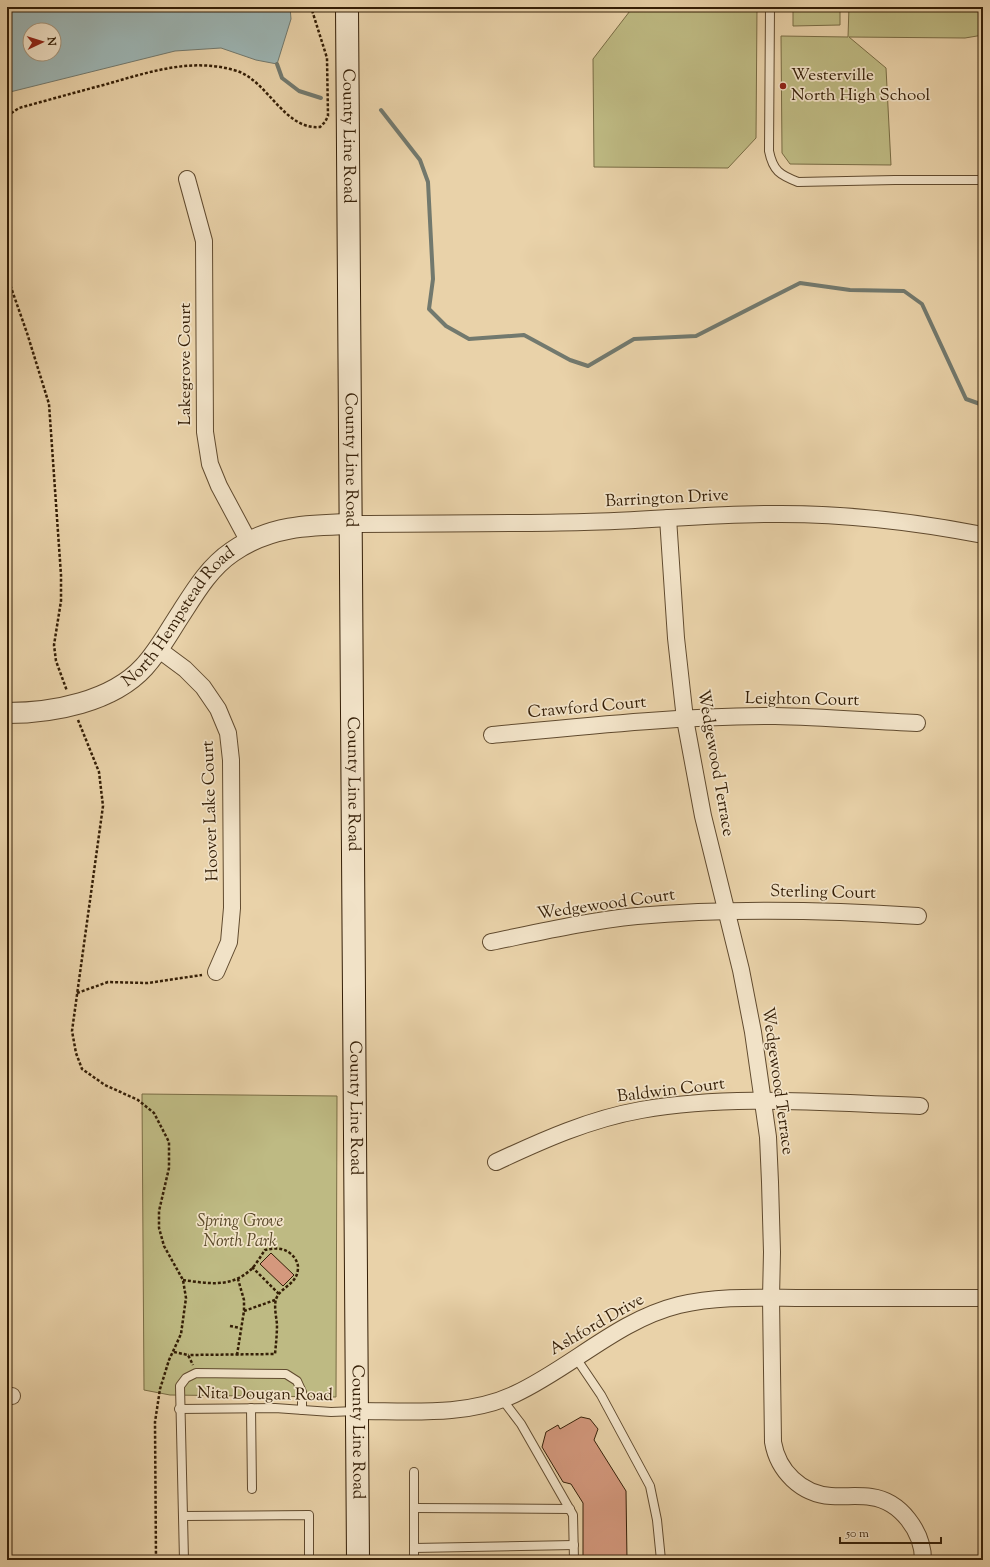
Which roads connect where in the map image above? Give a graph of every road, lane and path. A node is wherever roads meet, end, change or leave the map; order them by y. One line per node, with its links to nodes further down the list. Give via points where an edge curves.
1 (311, 7): 4 (path, via 327,58 328,116 320,127 306,126 293,119 250,78 238,71 194,65 157,70 19,108)
2 (347, 7): 9 (main road, County Line Road)
3 (770, 7): 6 (lane, via 769,151 771,162 783,176 798,182)
4 (7, 116)
5 (187, 179): 11 (street, Lakegrove Court, via 204,241 205,432 210,464)
6 (983, 180)
7 (7, 276): 13 (path, via 49,404 61,575 61,601 54,645 56,661)
8 (668, 518): 9 (street, Barrington Drive, via 582,522); 10 (street, Barrington Drive, via 818,514 911,523); 15 (street, Wedgewood Terrace, via 676,638)
9 (351, 524): 11 (street, North Hempstead Road, via 299,526); 45 (main road, County Line Road)
10 (983, 535)
11 (249, 542): 12 (street, North Hempstead Road, via 231,552 212,569)
12 (158, 649): 13 (street, North Hempstead Road, via 134,676 110,692); 21 (street, Hoover Lake Court, via 203,687 218,709 228,733 231,760 232,908 229,942)
13 (72, 704): 14 (street, North Hempstead Road, via 54,710); 22 (path, via 98,772 103,806)
14 (7, 713)
15 (685, 719): 16 (street, Leighton Court, via 775,716); 17 (street, Crawford Court); 18 (street, Wedgewood Terrace, via 703,816)
16 (917, 724)
17 (492, 735)
18 (726, 912): 19 (street, Sterling Court, via 793,910); 20 (street, Wedgewood Court, via 637,916); 23 (street, Wedgewood Terrace, via 752,1024)
19 (918, 916)
20 (491, 942)
21 (216, 972): 22 (path, via 148,983 108,982)
22 (77, 993): 28 (path, via 72,1031 82,1069 105,1085 138,1100 154,1113 169,1142 169,1168 159,1211 159,1228 164,1246)
23 (763, 1101): 24 (street, Baldwin Court); 25 (street, Baldwin Court, via 641,1110 576,1128); 30 (street, Wedgewood Terrace, via 770,1182)
24 (920, 1106)
25 (496, 1162)
26 (252, 1267): 27 (path); 29 (path); 29 (path, via 265,1250 275,1248 292,1254 298,1264 298,1273 292,1283)
27 (238, 1279): 28 (path, via 219,1284); 33 (path, via 244,1300)
28 (182, 1280): 36 (path, via 186,1298 184,1317)
29 (279, 1294): 32 (path)
30 (771, 1298): 31 (street, Ashford Drive); 39 (street, Ashford Drive, via 707,1300 678,1305 652,1314 615,1333); 60 (street, Wedgewood Terrace, via 773,1442 780,1464 789,1476 814,1493 870,1497 888,1503 914,1526 920,1537)
31 (983, 1298)
32 (276, 1300): 33 (path); 38 (path, via 275,1354)
33 (244, 1311): 35 (path)
34 (230, 1326): 35 (path)
35 (240, 1328): 38 (path)
36 (174, 1352): 37 (path); 53 (path, via 160,1389 155,1422)
37 (188, 1355): 38 (path); 40 (path)
38 (237, 1355)
39 (576, 1358): 41 (street, Ashford Drive, via 539,1382); 59 (lane, via 601,1395 650,1486)
40 (196, 1372): 43 (lane, via 186,1378 180,1386); 44 (lane, via 286,1374 297,1381 302,1392)
41 (502, 1399): 45 (street, Ashford Drive, via 455,1411); 49 (lane, via 521,1424)
42 (251, 1408): 43 (lane, Nita Dougan Road); 44 (lane, Nita Dougan Road); 47 (lane)
43 (180, 1409): 50 (lane, Nita Dougan Road)
44 (302, 1410): 45 (lane, Nita Dougan Road)
45 (357, 1411): 56 (main road, County Line Road)
46 (414, 1472): 48 (lane)
47 (252, 1490)
48 (414, 1508): 49 (lane); 52 (lane)
49 (570, 1509): 51 (lane, via 573,1515)
50 (183, 1516): 54 (lane, Nita Dougan Road); 55 (lane, via 309,1515)
51 (574, 1545): 52 (lane); 58 (lane)
52 (414, 1548): 57 (lane)
53 (156, 1560)
54 (184, 1560)
55 (309, 1560)
56 (358, 1560)
57 (414, 1560)
58 (574, 1560)
59 (662, 1560)
60 (923, 1560)

